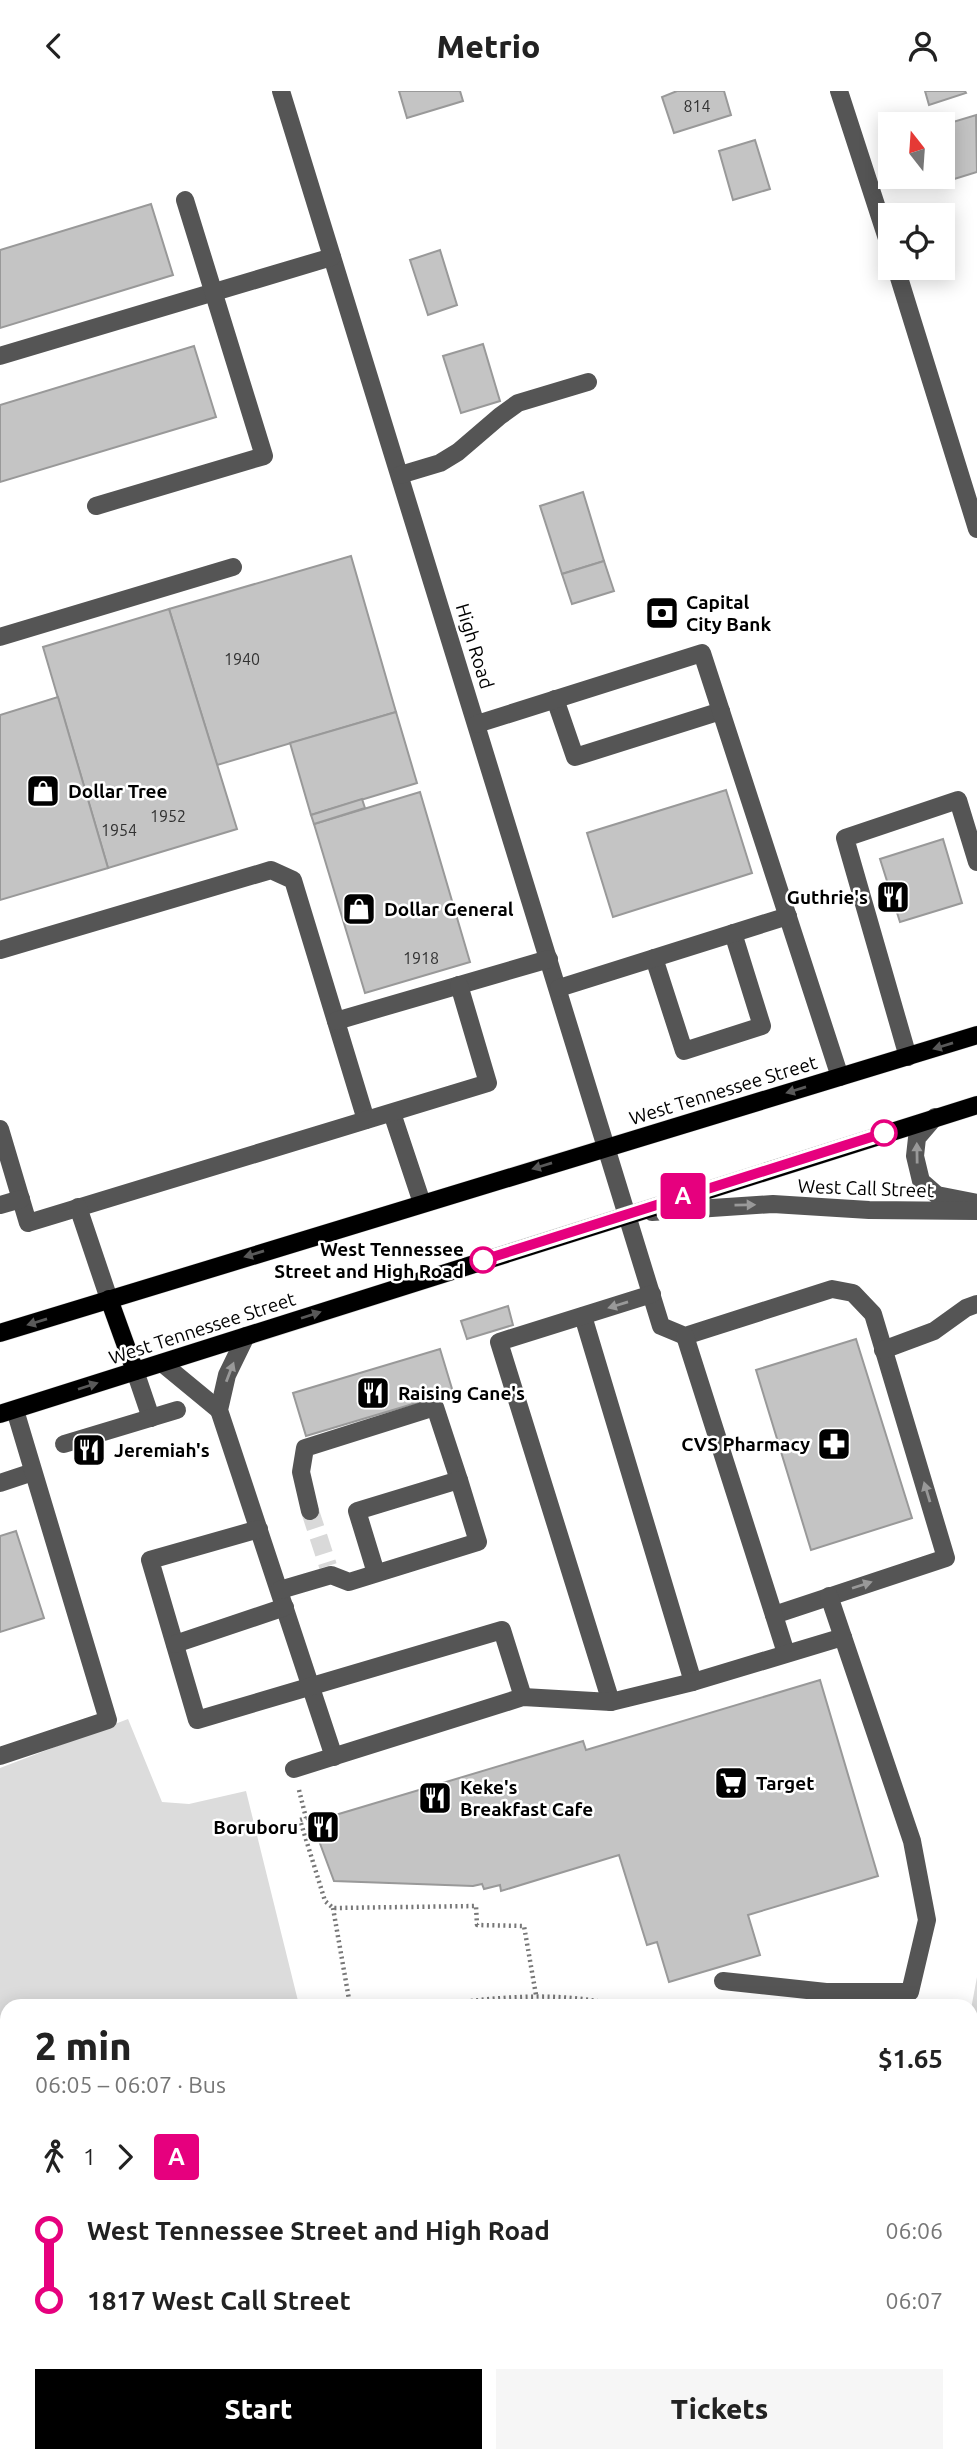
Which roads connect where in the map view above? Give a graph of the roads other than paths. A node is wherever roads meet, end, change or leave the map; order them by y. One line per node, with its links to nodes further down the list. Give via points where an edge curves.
1 (281, 91): 5 (street, High Road)
2 (839, 91): 4 (street)
3 (185, 200): 7 (street)
4 (878, 211)
5 (332, 257): 7 (street); 10 (street, High Road)
6 (900, 280): 12 (street)
7 (214, 292): 8 (street); 11 (street, via 264,456)
8 (0, 356)
9 (588, 383): 10 (street, via 518,403 440,463)
10 (400, 475): 17 (street, High Road)
11 (96, 506)
12 (977, 529)
13 (233, 567): 14 (street)
14 (0, 637)
15 (555, 699): 16 (street, via 575,757); 16 (street, via 702,653); 17 (street)
16 (721, 711): 19 (street)
17 (477, 723): 23 (street, High Road)
18 (977, 862): 28 (street, via 958,800 845,838)
19 (788, 916): 20 (street); 29 (street)
20 (733, 933): 22 (street); 22 (street, via 762,1026 697,1047 684,1051)
21 (0, 950): 26 (street, via 271,870 293,880)
22 (654, 958): 25 (street)
23 (549, 959): 24 (street); 25 (street, High Road)
24 (459, 985): 26 (street); 31 (street, via 488,1083)
25 (559, 988): 35 (street, High Road)
26 (336, 1021): 33 (street)
27 (977, 1035): 28 (main road, West Tennessee Street, one-way to 28)
28 (908, 1057): 29 (main road, West Tennessee Street)
29 (840, 1077): 35 (main road, West Tennessee Street, one-way to 35)
30 (977, 1105): 32 (main road, West Tennessee Street)
31 (391, 1113): 33 (street); 37 (street)
32 (935, 1117): 38 (street, West Call Street, one-way to 32, via 937,1195 921,1181 915,1156 917,1138); 42 (main road, West Tennessee Street)
33 (366, 1120): 40 (street)
34 (0, 1129): 36 (street)
35 (607, 1146): 37 (main road, West Tennessee Street, one-way to 37); 42 (street, High Road)
36 (21, 1199): 39 (street); 40 (street, via 28,1223)
37 (422, 1203): 44 (main road, West Tennessee Street, one-way to 44)
38 (977, 1203)
39 (0, 1205)
40 (78, 1207): 44 (street)
41 (977, 1212): 42 (street, West Call Street, one-way to 41, via 773,1204)
42 (628, 1214): 43 (street, High Road); 48 (main road, West Tennessee Street, one-way to 42)
43 (652, 1294): 46 (street, one-way to 46); 49 (street, High Road, via 662,1326)
44 (110, 1299): 47 (main road, West Tennessee Street, one-way to 47); 52 (main road)
45 (977, 1304): 50 (street, via 934,1331)
46 (583, 1316): 70 (street); 73 (street, via 499,1342)
47 (0, 1333)
48 (247, 1336): 51 (main road, West Tennessee Street); 54 (street, one-way to 48, via 227,1375)
49 (685, 1336): 50 (street, via 832,1289 853,1293 873,1314); 66 (street)
50 (883, 1350): 64 (street, one-way to 50, via 946,1558)
51 (162, 1363): 52 (main road, West Tennessee Street); 54 (street)
52 (135, 1371): 55 (main road, West Tennessee Street, one-way to 52); 56 (street)
53 (177, 1410): 56 (street)
54 (219, 1411): 62 (street)
55 (7, 1412): 58 (street)
56 (151, 1417): 57 (street)
57 (64, 1444)
58 (33, 1472): 60 (street); 74 (street, via 108,1720)
59 (459, 1480): 61 (street, via 435,1407 305,1448 301,1472); 63 (street, via 358,1511); 63 (street, via 478,1542)
60 (0, 1483)
61 (310, 1511)
62 (259, 1529): 65 (street); 68 (street, via 150,1560)
63 (376, 1573): 65 (street, via 349,1582 330,1570)
64 (829, 1596): 66 (street); 67 (street)
65 (282, 1599): 68 (street); 71 (street)
66 (774, 1615): 69 (street)
67 (843, 1637): 69 (street); 77 (street, via 912,1841 927,1920 910,1992 825,1992)
68 (174, 1644): 71 (street, via 197,1720)
69 (786, 1653): 70 (street)
70 (693, 1682): 73 (street)
71 (312, 1686): 72 (street, via 502,1630); 75 (street)
72 (523, 1697): 73 (street); 75 (street)
73 (611, 1702)
74 (0, 1756)
75 (334, 1757): 76 (street)
76 (294, 1769)
77 (723, 1982)

